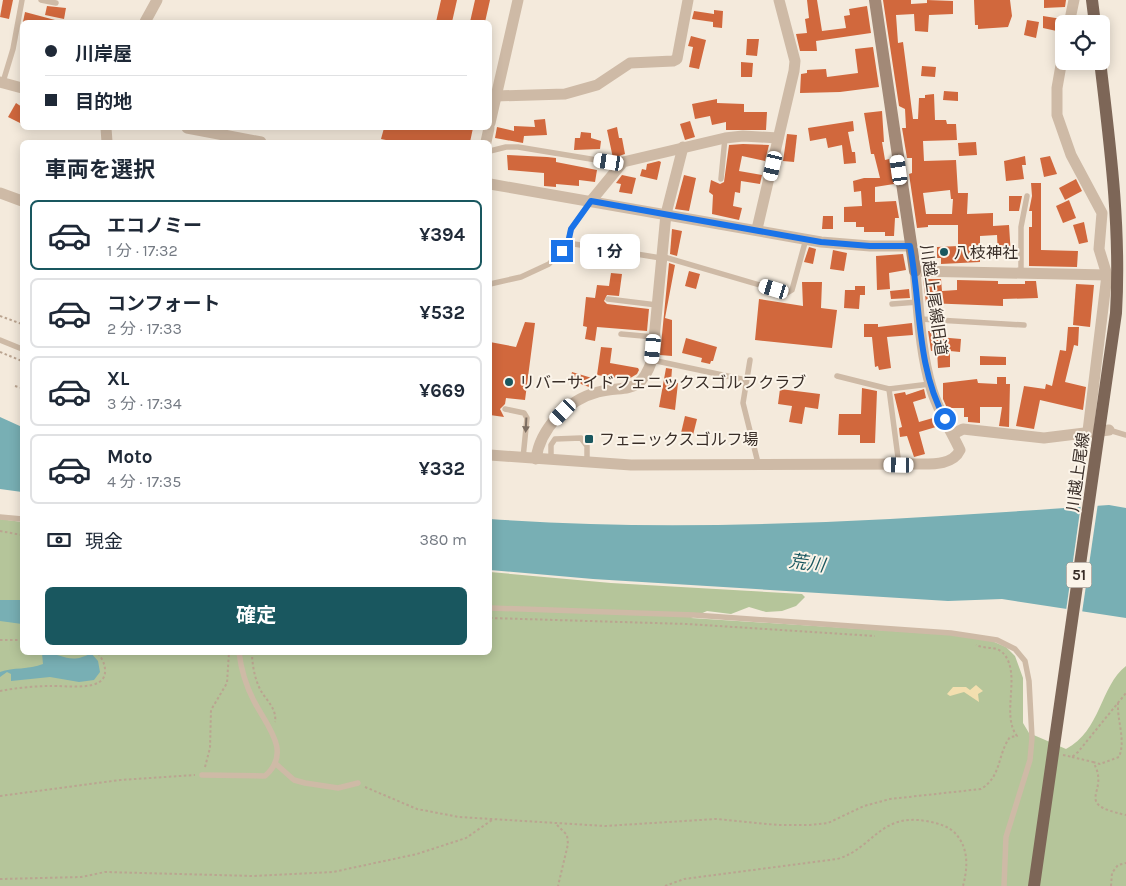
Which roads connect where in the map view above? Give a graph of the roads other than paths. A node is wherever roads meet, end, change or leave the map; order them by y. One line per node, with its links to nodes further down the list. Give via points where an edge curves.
1 (22, 0): 16 (lane, via 13,49)
2 (41, 0): 10 (lane)
3 (158, 0): 13 (street)
4 (518, 0): 18 (street)
5 (688, 0): 18 (street, via 677,59 630,63 597,85 565,94)
6 (779, 0): 22 (street, via 794,61)
7 (875, 0): 37 (street, 川越上尾線旧道)
8 (1074, 0): 11 (street)
9 (1092, 0): 12 (main road)
10 (56, 3)
11 (1071, 15)
12 (1094, 15)
13 (146, 20)
14 (1060, 70): 40 (street, via 1057,115 1071,155 1102,213 1099,249)
15 (1101, 70): 39 (main road, 川越上尾線 / 51)
16 (1, 82): 17 (street)
17 (20, 87)
18 (496, 96): 19 (street)
19 (492, 113)
20 (198, 130): 23 (street)
21 (725, 138): 22 (street); 24 (street); 27 (lane)
22 (778, 138): 34 (street)
23 (250, 140)
24 (683, 147): 26 (street); 33 (street)
25 (492, 150): 26 (lane, via 518,147)
26 (621, 164): 32 (street)
27 (721, 179)
28 (492, 184): 32 (street)
29 (0, 194): 31 (street)
30 (1027, 196): 42 (lane, via 1022,227)
31 (20, 201)
32 (591, 201): 33 (street); 36 (lane, via 571,229)
33 (666, 214): 34 (street); 38 (street)
34 (757, 230): 35 (street)
35 (806, 239): 37 (street, via 870,246); 38 (lane, via 792,290 788,293)
36 (568, 243): 38 (lane); 43 (lane, via 549,264 522,277)
37 (910, 246): 41 (street, 川越上尾線旧道)
38 (661, 257): 47 (street)
39 (1122, 267): 40 (lane); 80 (main road, 川越上尾線 / 51)
40 (1106, 271): 42 (street); 62 (street)
41 (915, 272): 42 (street); 45 (street, 川越上尾線旧道)
42 (1021, 274)
43 (492, 284)
44 (608, 299): 47 (lane)
45 (918, 302): 46 (lane); 48 (street, 川越上尾線旧道)
46 (892, 304)
47 (657, 305): 51 (street)
48 (920, 319): 49 (lane); 58 (street, 川越上尾線旧道)
49 (1024, 325)
50 (621, 334): 51 (lane)
51 (654, 337): 54 (street)
52 (0, 340): 53 (lane)
53 (20, 348)
54 (652, 360): 57 (lane); 67 (street, via 637,384 588,396 563,412 542,434)
55 (750, 360): 57 (lane)
56 (837, 376): 59 (lane)
57 (746, 380): 70 (lane, via 743,403)
58 (930, 384): 59 (lane); 63 (street, 川越上尾線旧道)
59 (889, 389): 71 (lane)
60 (505, 409): 66 (lane, one-way to 66, via 524,413 527,418)
61 (1109, 430): 62 (street); 64 (lane)
62 (1088, 431): 63 (street, via 1044,438 963,429)
63 (953, 434): 71 (street, 川越上尾線旧道, via 960,450 958,456 937,464)
64 (1126, 435)
65 (492, 455): 66 (street)
66 (523, 458): 67 (street)
67 (536, 459): 68 (street)
68 (550, 460): 69 (street); 69 (lane, via 551,445 555,439 580,438 587,446)
69 (587, 463): 70 (street)
70 (758, 463): 71 (street)
71 (899, 465)
72 (0, 517): 73 (lane)
73 (20, 519)
74 (492, 608): 79 (lane, via 694,615 951,632 989,638 1015,649 1025,661 1029,682 1032,741 1030,760 1006,836)
75 (240, 655): 76 (lane, via 246,682 272,730 278,750)
76 (276, 764): 77 (lane, via 265,776); 78 (lane, via 294,780 305,783 338,788)
77 (202, 775)
78 (358, 783)
79 (1004, 886)
80 (1034, 886)

